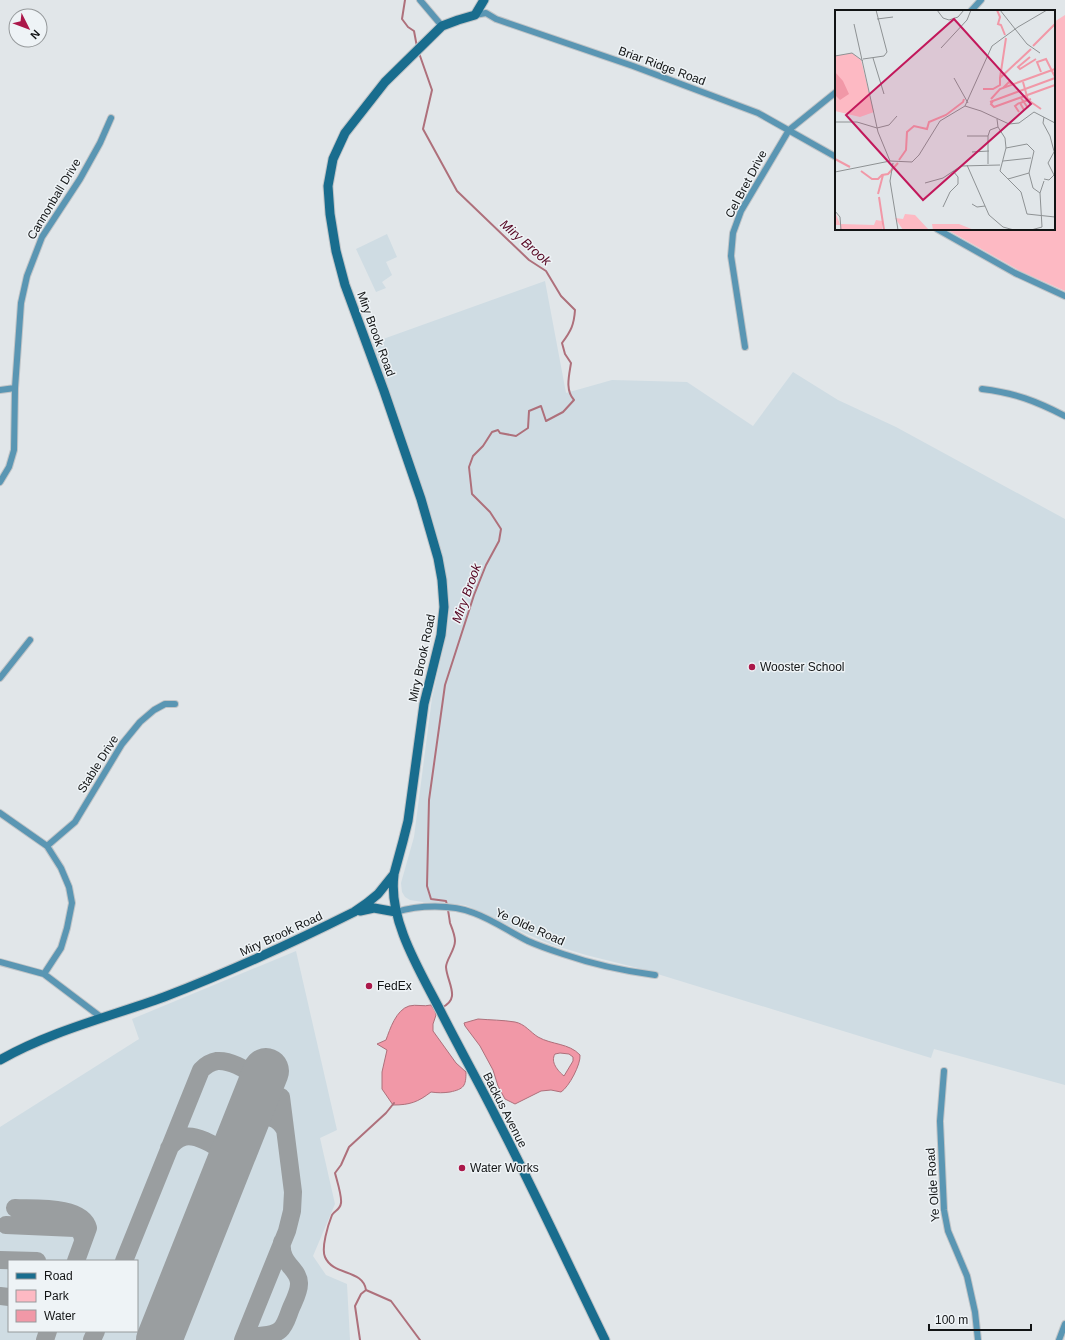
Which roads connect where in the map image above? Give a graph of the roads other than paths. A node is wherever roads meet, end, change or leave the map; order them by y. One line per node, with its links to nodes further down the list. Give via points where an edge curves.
1 (420, 0): 6 (street)
2 (484, 0): 5 (main road)
3 (981, 0): 4 (street)
4 (972, 10)
5 (475, 15): 6 (main road, Miry Brook Road); 9 (street, Briar Ridge Road, via 486,13 496,19 633,66 758,113)
6 (442, 26): 24 (main road, Miry Brook Road, via 385,82 345,133 333,159 328,186 336,251 345,285 421,499 438,558 443,587 441,635 424,704 408,821)
7 (835, 93): 9 (street)
8 (111, 118): 14 (street, Cannonball Drive, via 80,179 42,237 27,276 21,303)
9 (789, 130): 10 (street, Briar Ridge Road); 13 (street, Cel Bret Drive, via 741,211 733,233 731,256)
10 (835, 156)
11 (939, 230): 12 (street, via 1015,273)
12 (1065, 296)
13 (745, 347)
14 (15, 388): 16 (street); 18 (street, Cannonball Drive, via 14,450 9,467)
15 (982, 389): 17 (street, via 1013,394 1038,402)
16 (0, 390)
17 (1065, 416)
18 (0, 482)
19 (30, 640): 20 (street)
20 (0, 678)
21 (175, 704): 23 (street, Stable Drive, via 165,704 140,722 122,744 75,822)
22 (0, 813): 23 (street)
23 (47, 846): 28 (street, via 70,887 72,903 61,948)
24 (394, 874): 25 (main road, Miry Brook Road, via 378,894); 26 (main road, Backus Avenue, via 392,886)
25 (354, 912): 26 (main road, via 374,908); 30 (main road, Miry Brook Road, via 262,957)
26 (396, 912): 29 (street, Ye Olde Road, via 407,909 452,908 474,913 528,941 563,954); 34 (main road, Backus Avenue, via 408,946)
27 (0, 962): 28 (street)
28 (44, 974): 30 (street)
29 (655, 974)
30 (102, 1018): 31 (main road, Miry Brook Road, via 18,1050)
31 (0, 1060)
32 (944, 1072): 35 (street, Ye Olde Road, via 940,1121 944,1210 948,1231 967,1276)
33 (1065, 1324): 36 (street)
34 (605, 1340)
35 (978, 1340)
36 (1059, 1340)

